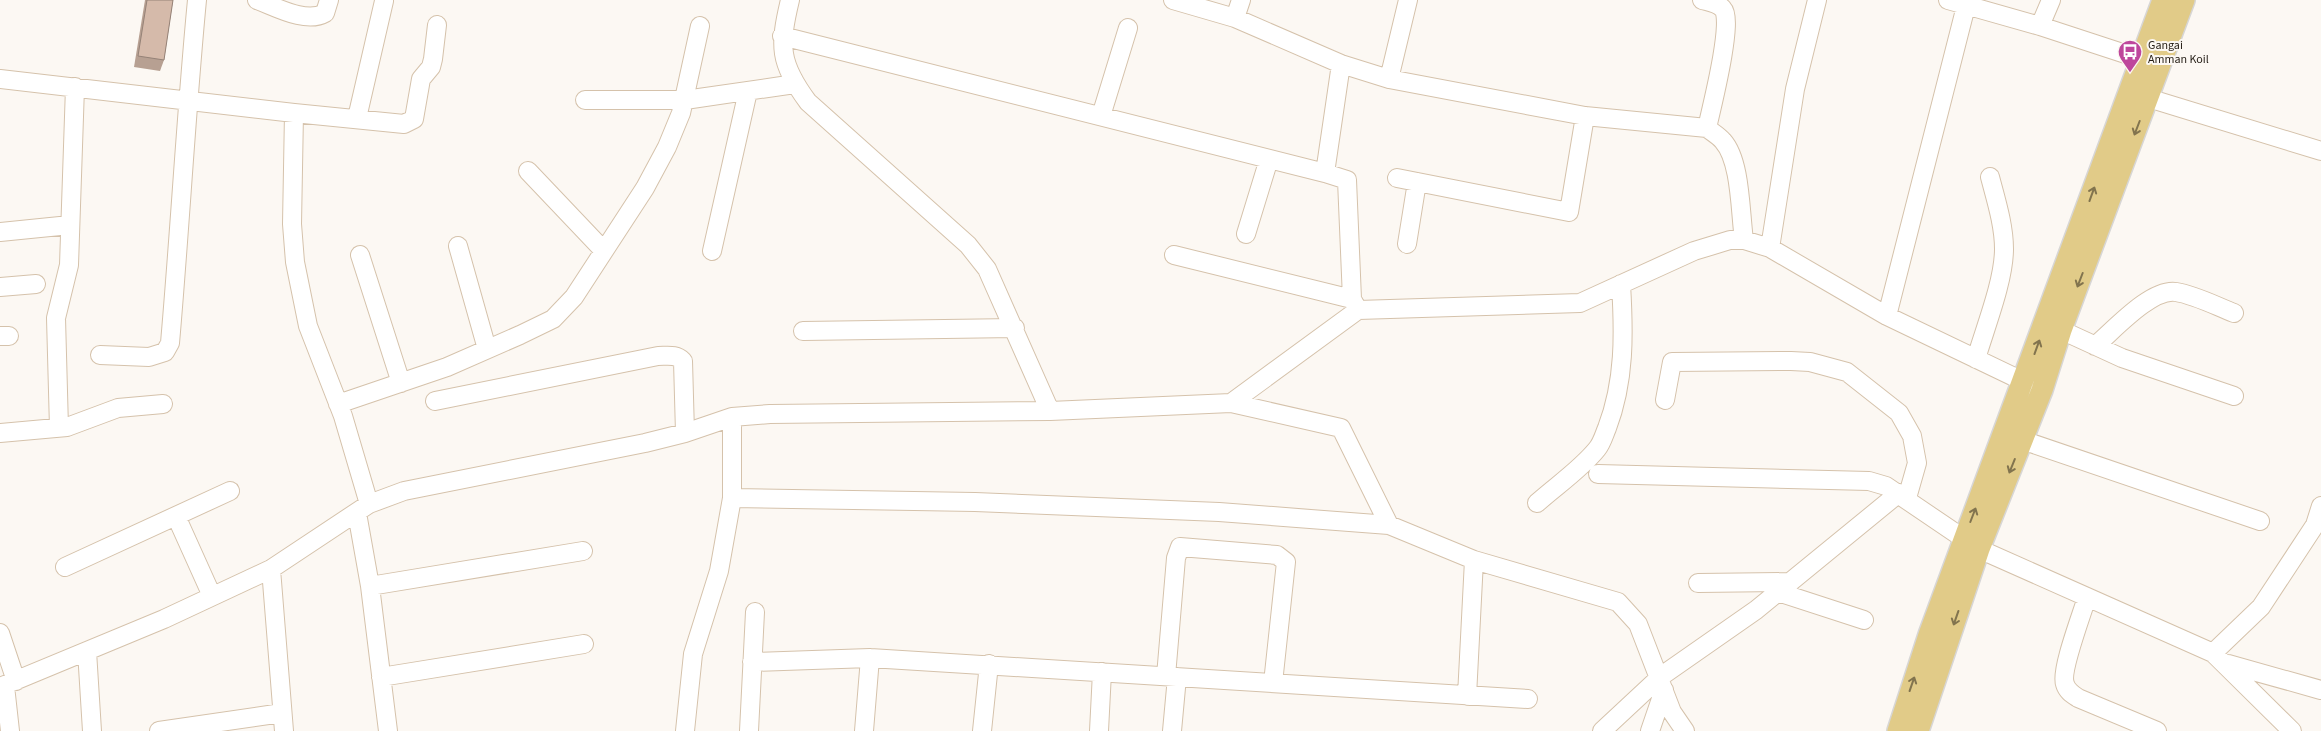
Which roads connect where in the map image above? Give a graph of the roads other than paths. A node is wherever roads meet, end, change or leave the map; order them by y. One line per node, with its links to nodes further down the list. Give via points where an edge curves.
1 (197, 0): 32 (street)
2 (257, 0): 3 (street, via 307,17 325,13)
3 (329, 0)
4 (790, 0): 21 (street)
5 (1173, 0): 16 (street)
6 (1241, 0): 16 (street)
7 (1408, 0): 25 (street)
8 (1702, 0): 37 (street, via 1724,9 1727,18)
9 (1817, 0): 51 (street, via 1795,89)
10 (1948, 0): 15 (street)
11 (2051, 0): 19 (street)
12 (2163, 0): 22 (main road)
13 (2184, 0): 22 (main road)
14 (384, 1): 36 (street)
15 (1966, 6): 19 (street); 61 (street)
16 (1235, 18): 23 (street)
17 (436, 24): 36 (street, via 433,59 421,79 414,119 404,124)
18 (700, 26): 31 (street)
19 (2040, 26): 22 (street)
20 (1128, 28): 34 (street)
21 (782, 36): 26 (street, via 787,66); 34 (street)
22 (2151, 62): 29 (main road)
23 (1341, 64): 25 (street); 41 (street)
24 (0, 79): 27 (street)
25 (1389, 79): 35 (street)
26 (795, 84): 28 (street); 62 (street, via 808,102 968,245 987,269)
27 (75, 87): 32 (street); 45 (street)
28 (748, 91): 31 (street); 53 (street)
29 (2139, 95): 38 (street); 63 (main road, one-way to 63); 70 (main road, one-way to 29)
30 (585, 100): 31 (street)
31 (685, 100): 52 (street, via 650,180)
32 (187, 101): 33 (street); 67 (street, via 182,208 170,343 165,352 149,357)
33 (294, 113): 36 (street); 76 (street, via 292,224 295,262 308,326)
34 (1101, 116): 39 (street)
35 (1585, 116): 37 (street); 44 (street, via 1569,212)
36 (357, 118)
37 (1707, 128): 48 (street, via 1723,141 1732,156)
38 (2321, 151)
39 (1269, 159): 41 (street); 47 (street)
40 (528, 171): 52 (street)
41 (1325, 173): 59 (street, via 1347,180)
42 (1990, 177): 68 (street, via 2002,226 2004,250 2002,270)
43 (1397, 178): 44 (street)
44 (1417, 182): 49 (street)
45 (70, 225): 46 (street); 79 (street, via 69,265 56,318)
46 (0, 232)
47 (1246, 234)
48 (1744, 240): 51 (street); 57 (street, via 1730,240 1694,251)
49 (1407, 244)
50 (458, 246): 66 (street)
51 (1770, 248): 61 (street)
52 (604, 251): 66 (street, via 574,297 553,319)
53 (712, 251)
54 (360, 255): 69 (street)
55 (1174, 255): 59 (street)
56 (36, 284): 58 (street)
57 (1621, 284): 59 (street, via 1580,303); 87 (street, via 1622,369 1610,420 1599,447)
58 (0, 287)
59 (1355, 304): 74 (street)
60 (2234, 313): 65 (street, via 2176,292 2164,292 2144,303)
61 (1887, 316): 68 (street)
62 (1015, 328): 64 (street); 77 (street)
63 (2061, 330): 65 (street); 70 (main road)
64 (803, 331)
65 (2095, 346): 71 (street)
66 (487, 349): 69 (street, via 447,368)
67 (100, 355)
68 (1976, 359): 70 (street)
69 (402, 383): 76 (street)
70 (2033, 386): 82 (main road); 93 (main road, one-way to 70)
71 (2234, 396)
72 (1666, 400): 85 (street, via 1672,362 1791,360 1847,372 1899,413 1912,436 1917,463)
73 (435, 401): 80 (street, via 658,356 679,357 683,361)
74 (1231, 403): 77 (street); 92 (street, via 1341,428)
75 (163, 404): 79 (street, via 118,408)
76 (338, 404): 89 (street)
77 (1050, 412): 78 (street)
78 (732, 417): 80 (street); 86 (street)
79 (59, 428): 81 (street)
80 (685, 433): 89 (street, via 645,444 404,491)
81 (0, 434)
82 (2022, 440): 91 (street); 93 (main road, one-way to 93)
83 (1598, 474): 85 (street, via 1869,481)
84 (230, 491): 90 (street)
85 (1903, 496): 93 (street); 100 (street)
86 (732, 498): 92 (street, via 975,502); 127 (street, via 720,572 693,654)
87 (1538, 503)
88 (2321, 506): 109 (street, via 2315,525 2262,607)
89 (363, 508): 97 (street); 99 (street)
90 (176, 516): 96 (street); 101 (street)
91 (2260, 520)
92 (1389, 525): 95 (street)
93 (1971, 545): 102 (street); 136 (main road, one-way to 93, via 1903,710); 137 (main road, one-way to 137)
94 (583, 551): 99 (street)
95 (1474, 560): 116 (street, via 1618,602 1638,624); 119 (street)
96 (65, 567)
97 (271, 569): 101 (street); 121 (street)
98 (1698, 583): 100 (street)
99 (370, 586): 114 (street)
100 (1784, 587): 104 (street); 116 (street)
101 (212, 596): 107 (street)
102 (2087, 597): 109 (street); 138 (street, via 2066,666 2064,682 2069,692)
103 (755, 612): 110 (street)
104 (1864, 620)
105 (0, 633): 117 (street)
106 (584, 644): 114 (street)
107 (87, 651): 117 (street); 123 (street)
108 (870, 658): 110 (street); 111 (street); 129 (street)
109 (2220, 658): 118 (street); 139 (street)
110 (752, 662): 128 (street)
111 (989, 664): 112 (street); 130 (street)
112 (1102, 672): 113 (street); 131 (street)
113 (1171, 676): 115 (street); 115 (street, via 1176,558 1180,547 1277,555 1286,562); 132 (street)
114 (382, 678): 126 (street)
115 (1273, 683): 119 (street)
116 (1662, 683): 133 (street); 134 (street); 135 (street, via 1672,712)
117 (7, 685): 122 (street)
118 (2321, 690)
119 (1467, 696): 120 (street)
120 (1528, 698)
121 (282, 713): 124 (street); 125 (street)
122 (10, 731)
123 (92, 731)
124 (159, 731)
125 (284, 731)
126 (388, 731)
127 (685, 731)
128 (749, 731)
129 (864, 731)
130 (982, 731)
131 (1099, 731)
132 (1172, 731)
133 (1602, 731)
134 (1650, 731)
135 (1685, 731)
136 (1898, 731)
137 (1918, 731)
138 (2157, 731)
139 (2292, 731)

